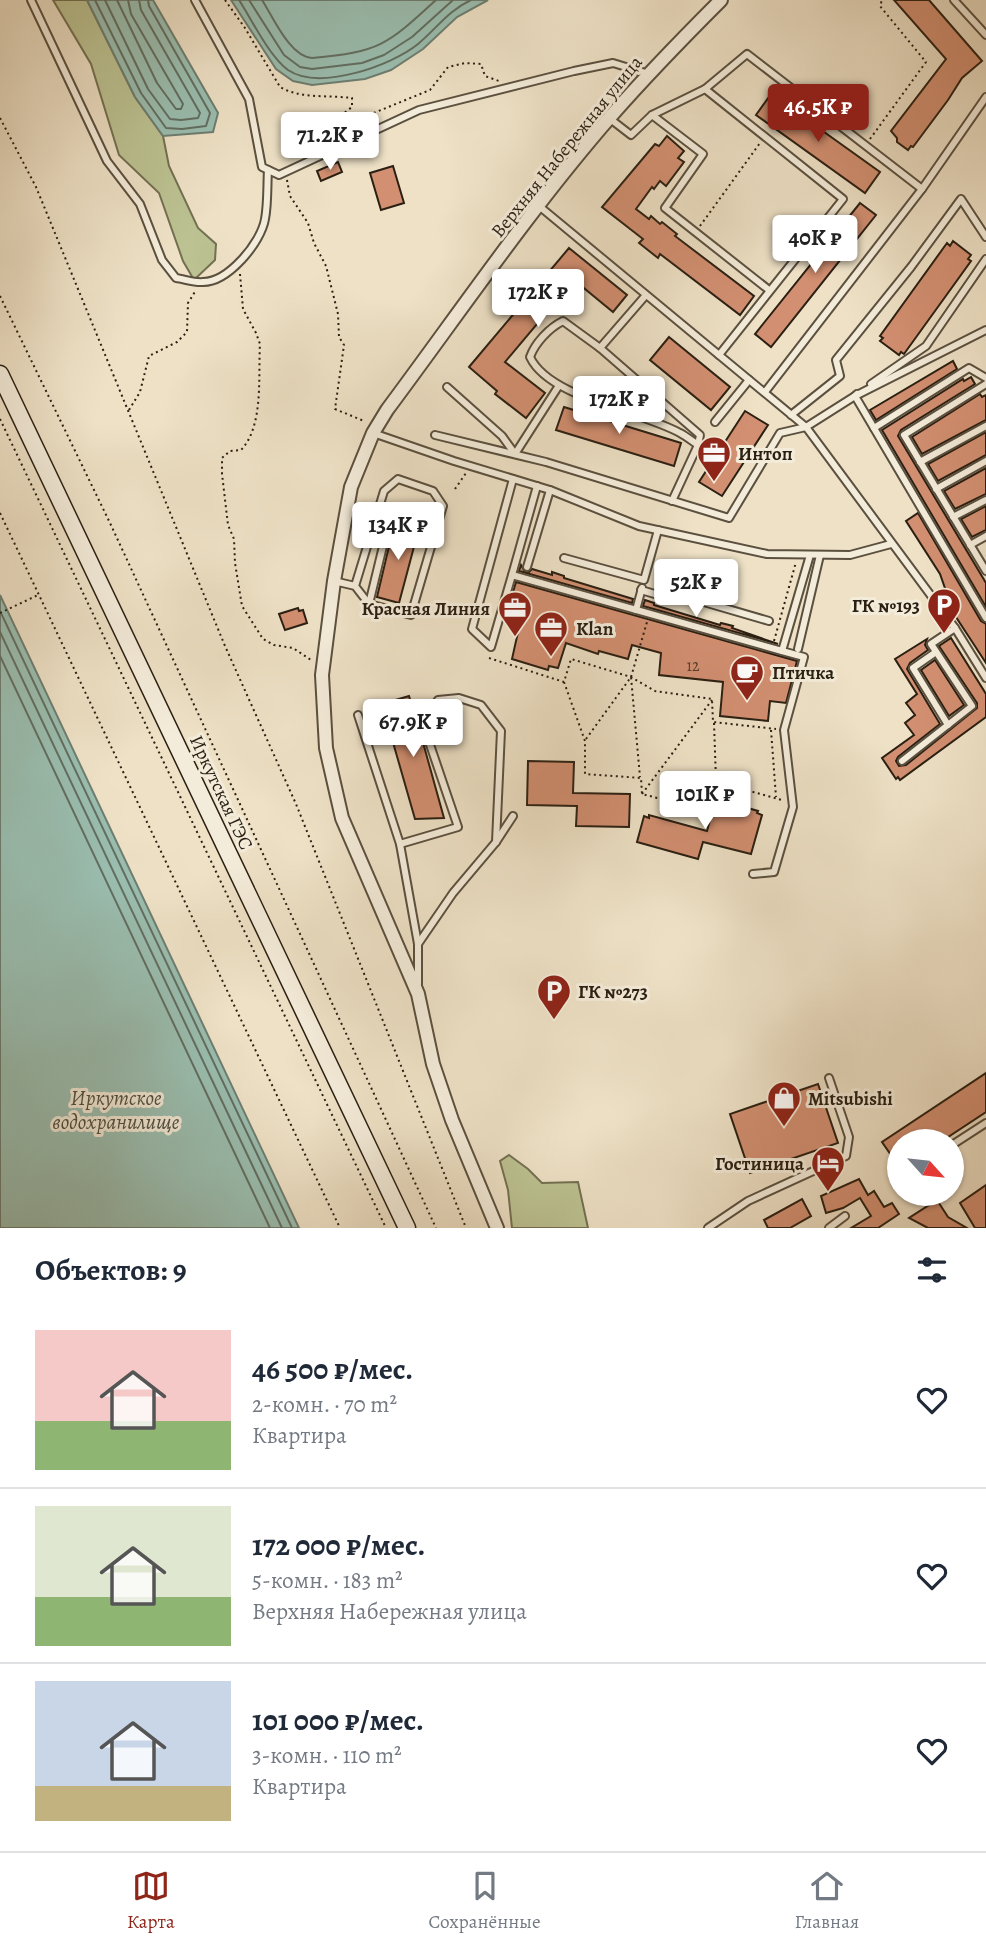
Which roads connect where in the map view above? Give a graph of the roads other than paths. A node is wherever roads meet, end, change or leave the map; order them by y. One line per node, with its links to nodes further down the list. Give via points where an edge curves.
1 (32, 0): 11 (lane, via 107,161 140,204 162,260 176,278 201,283 220,279 256,241 265,221)
2 (195, 0): 11 (lane, via 249,99 261,167)
3 (721, 0): 6 (street, Верхняя Набережная улица)
4 (954, 0): 5 (lane)
5 (986, 35)
6 (649, 74): 10 (street, Верхняя Набережная улица); 11 (lane, via 614,64 419,110 279,175)
7 (705, 89): 9 (lane); 12 (lane, via 747,54); 16 (lane, via 843,199)
8 (986, 97): 12 (lane)
9 (652, 115): 10 (lane, via 631,135); 16 (lane, via 703,155 665,208)
10 (610, 118): 13 (street, Верхняя Набережная улица)
11 (268, 170)
12 (922, 189): 27 (lane)
13 (539, 206): 17 (lane); 34 (street, Верхняя Набережная улица)
14 (986, 237): 29 (lane, via 961,199 836,360 840,376)
15 (986, 259): 28 (lane, via 926,346)
16 (769, 290): 20 (lane)
17 (646, 295): 19 (lane); 20 (lane)
18 (986, 330): 28 (lane)
19 (600, 348): 26 (lane, via 563,321 554,326 530,357); 36 (lane, via 699,435)
20 (719, 355): 23 (lane)
21 (0, 374): 84 (main road, Иркутская ГЭС)
22 (986, 378): 33 (lane, via 969,368)
23 (749, 380): 27 (lane); 30 (lane)
24 (986, 384): 39 (lane, via 904,435)
25 (447, 387): 37 (lane, via 502,436)
26 (558, 387): 36 (lane, via 679,432); 37 (lane)
27 (765, 392): 29 (lane)
28 (855, 396): 32 (lane); 33 (lane)
29 (791, 415): 32 (lane)
30 (715, 422)
31 (986, 426): 39 (lane)
32 (806, 427): 45 (lane, via 780,433 729,518); 50 (lane)
33 (873, 428): 64 (lane)
34 (374, 430): 40 (lane); 59 (street, Верхняя Набережная улица, via 351,487)
35 (435, 435): 37 (lane)
36 (698, 445): 45 (lane)
37 (515, 454): 45 (lane)
38 (986, 461): 42 (lane)
39 (920, 462): 42 (lane)
40 (513, 479): 41 (lane); 57 (lane, via 472,629 492,647)
41 (537, 486): 43 (lane); 57 (lane)
42 (936, 489): 46 (lane)
43 (550, 490): 47 (lane); 55 (lane)
44 (986, 500): 46 (lane)
45 (672, 501)
46 (953, 517): 51 (lane)
47 (658, 530): 52 (lane, via 767,554); 58 (lane)
48 (986, 536): 51 (lane)
49 (370, 537): 60 (lane); 62 (lane, via 384,542); 62 (lane, via 384,491 398,480 433,491 443,506 411,615)
50 (891, 544): 53 (lane, via 850,555); 66 (lane)
51 (970, 545): 56 (lane)
52 (810, 555): 53 (lane); 68 (lane)
53 (820, 555): 67 (lane)
54 (564, 558): 58 (lane)
55 (527, 567)
56 (986, 571)
57 (512, 575): 63 (lane)
58 (644, 580): 61 (lane)
59 (334, 581): 60 (lane); 79 (street, Верхняя Набережная улица, via 322,675 326,748 342,818)
60 (355, 586): 62 (lane)
61 (641, 590): 63 (lane); 65 (lane, via 665,597 673,593)
62 (369, 604)
63 (636, 610): 68 (lane)
64 (986, 618)
65 (769, 621)
66 (955, 628): 69 (lane, via 931,644); 70 (lane)
67 (798, 649)
68 (782, 651): 77 (lane, via 804,657 784,730 793,803 775,872)
69 (936, 652): 72 (lane, via 913,668); 72 (lane, via 972,706)
70 (986, 678)
71 (358, 715): 76 (lane)
72 (948, 725): 73 (lane)
73 (902, 761)
74 (513, 817): 75 (lane)
75 (496, 842): 76 (lane, via 501,731 481,705 459,698 438,700 423,724 458,827); 78 (lane)
76 (400, 844): 78 (lane)
77 (753, 874)
78 (418, 944): 79 (lane)
79 (418, 994): 85 (street, Верхняя Набережная улица, via 433,1064)
80 (829, 1077): 86 (lane, via 849,1137 846,1156 748,1200)
81 (986, 1123): 82 (lane)
82 (964, 1137)
83 (845, 1216): 87 (lane)
84 (407, 1228)
85 (497, 1228)
86 (708, 1228)
87 (829, 1228)

